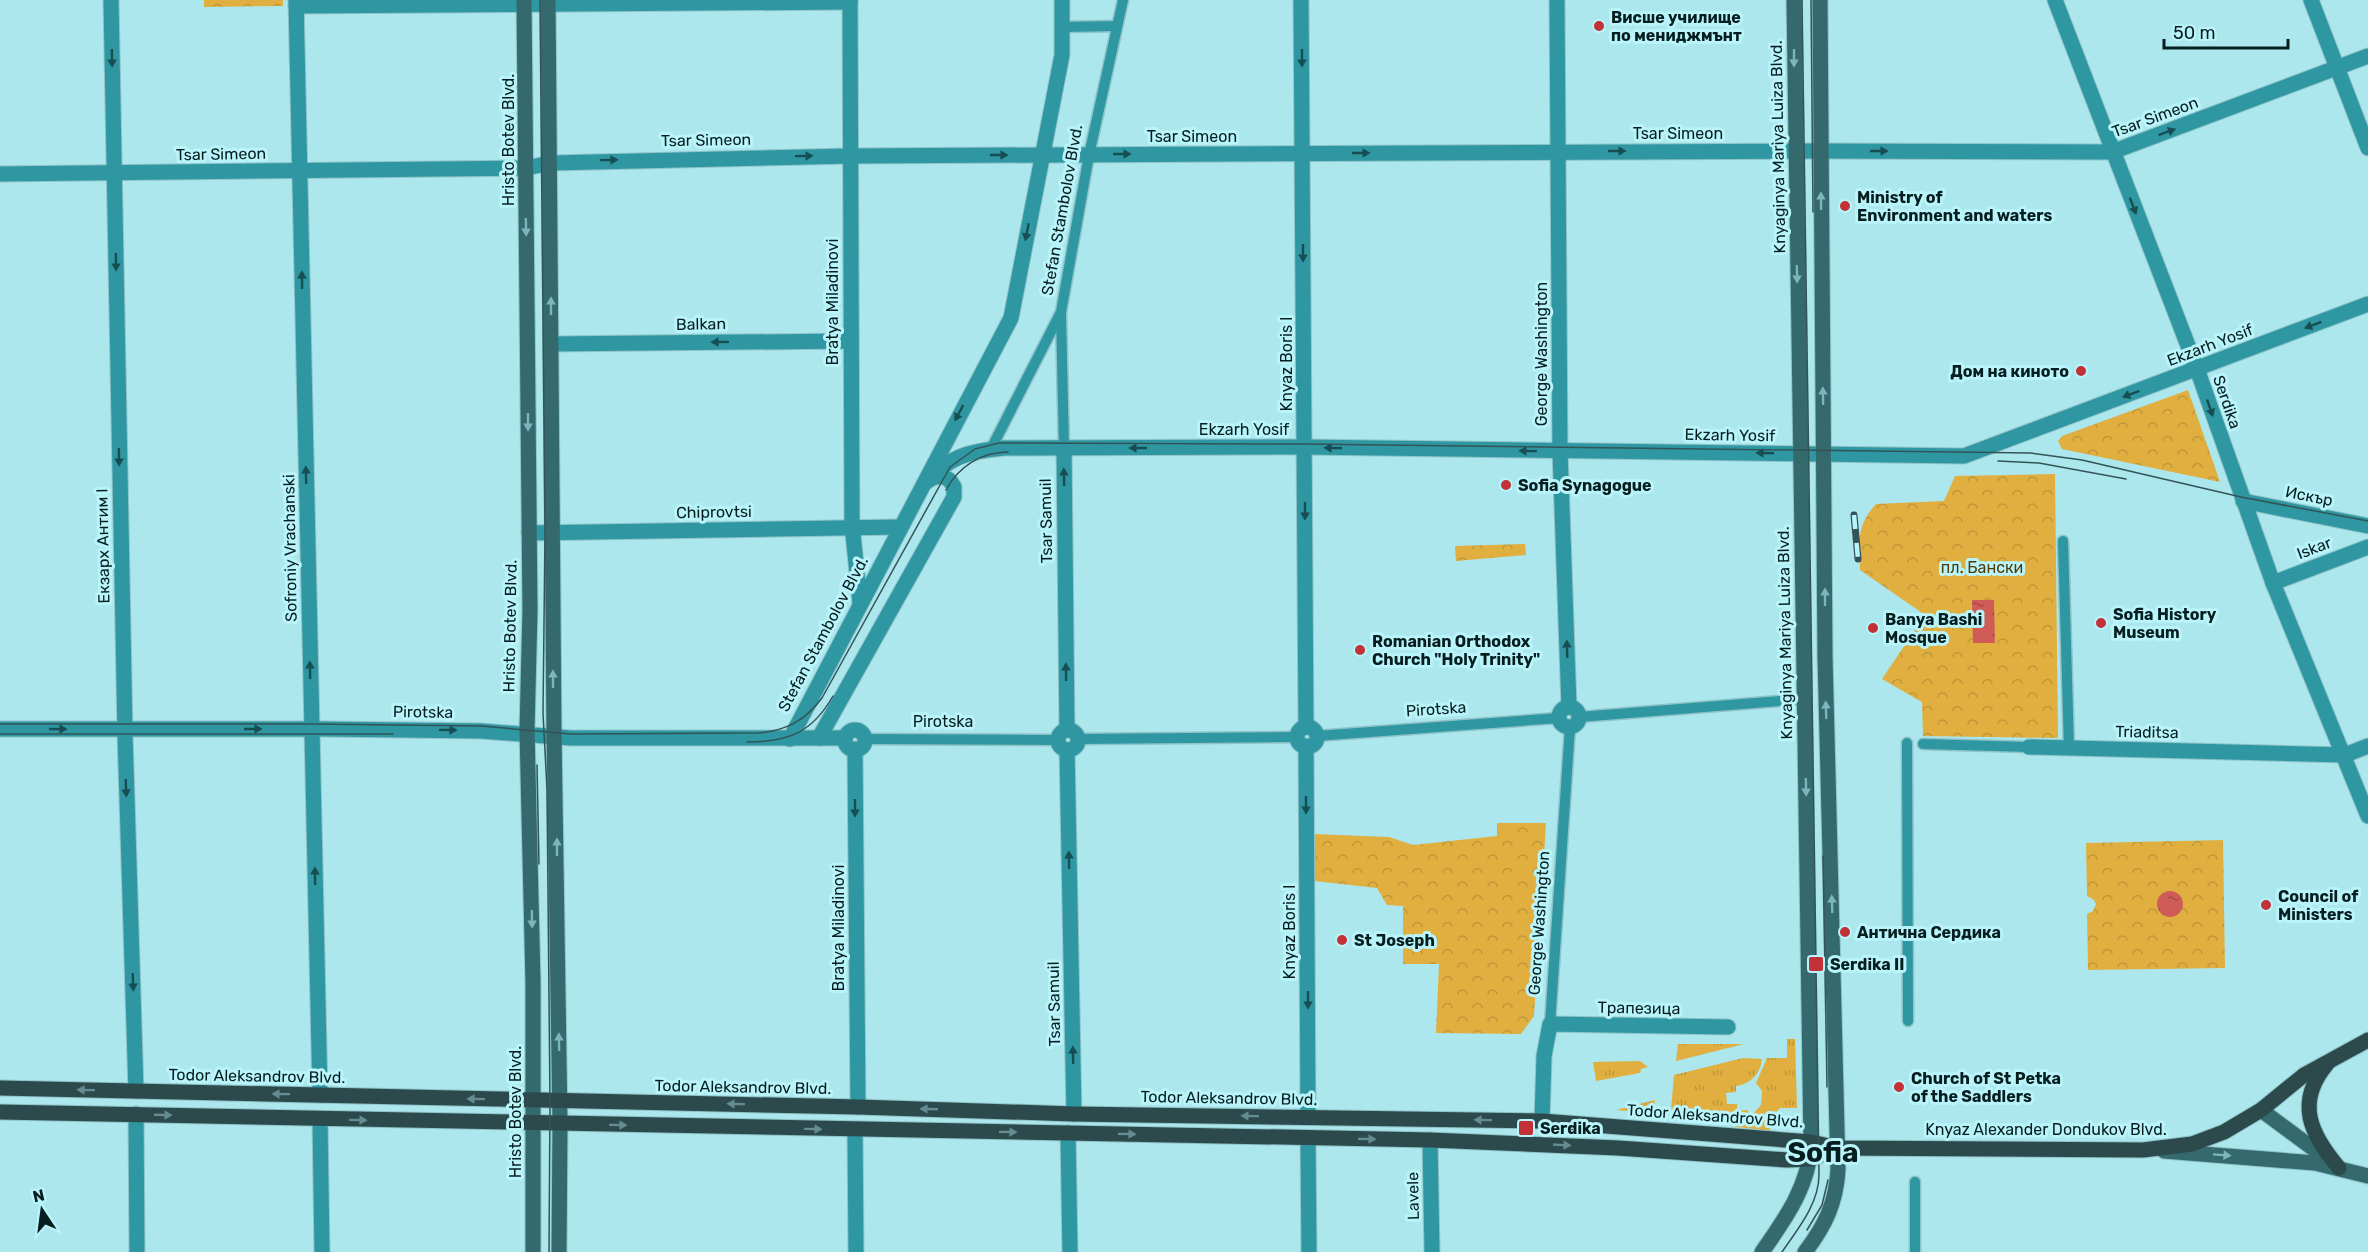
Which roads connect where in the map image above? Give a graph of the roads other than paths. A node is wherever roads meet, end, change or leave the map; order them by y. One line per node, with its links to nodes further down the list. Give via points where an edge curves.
1 (111, 0): 30 (street, Екзарх Антим I, one-way to 30)
2 (1062, 0): 15 (street)
3 (1123, 0): 14 (street, Stefan Stambolov Blvd.)
4 (1301, 0): 23 (street, Knyaz Boris I, one-way to 23)
5 (1557, 0): 21 (street, George Washington)
6 (1794, 0): 19 (main road, Knyaginya Mariya Luiza Blvd., one-way to 19)
7 (1820, 0): 20 (main road)
8 (2055, 0): 22 (street, Serdika)
9 (2311, 0): 17 (street)
10 (850, 1): 12 (street); 26 (street, Bratya Miladinovi)
11 (524, 2): 12 (street); 13 (street); 28 (main road, Hristo Botev Blvd.)
12 (548, 2): 27 (main road)
13 (296, 3): 29 (street, Sofroniy Vrachanski)
14 (1117, 26): 15 (street); 25 (street, Stefan Stambolov Blvd.)
15 (1062, 27): 24 (street, Stefan Stambolov Blvd., via 1062,55)
16 (2368, 56): 17 (street, Tsar Simeon)
17 (2336, 68): 18 (street); 22 (street, Tsar Simeon, one-way to 17)
18 (2368, 148)
19 (1795, 151): 20 (street, Tsar Simeon); 21 (street, Tsar Simeon, one-way to 19); 41 (main road, Knyaginya Mariya Luiza Blvd., one-way to 41)
20 (1821, 151): 22 (street, Tsar Simeon, one-way to 22); 42 (main road, one-way to 20)
21 (1558, 152): 23 (street, Tsar Simeon, one-way to 21); 40 (street, George Washington)
22 (2112, 152): 36 (street, Serdika, one-way to 36)
23 (1302, 153): 25 (street, Tsar Simeon, one-way to 23); 37 (street, Knyaz Boris I, one-way to 37)
24 (1043, 154): 25 (street, Tsar Simeon); 26 (street, Tsar Simeon, one-way to 24); 43 (street, Stefan Stambolov Blvd., one-way to 43, via 1011,318)
25 (1089, 155): 33 (street, Stefan Stambolov Blvd.)
26 (849, 156): 27 (street, Tsar Simeon, one-way to 26); 34 (street, Bratya Miladinovi)
27 (550, 163): 28 (street, Tsar Simeon); 35 (main road, one-way to 27)
28 (526, 168): 29 (street, Tsar Simeon); 48 (main road, Hristo Botev Blvd., one-way to 48)
29 (299, 171): 30 (street, Tsar Simeon); 58 (street, Sofroniy Vrachanski, one-way to 29)
30 (114, 173): 31 (street, Tsar Simeon); 57 (street, Екзарх Антим I, one-way to 57)
31 (0, 174)
32 (2368, 304): 36 (street, Ekzarh Yosif, one-way to 36)
33 (1061, 312): 38 (street, Tsar Samuil); 39 (street, Stefan Stambolov Blvd.)
34 (850, 341): 35 (street, Balkan, one-way to 35); 47 (street, Bratya Miladinovi)
35 (551, 344): 49 (main road)
36 (2197, 369): 42 (street, Ekzarh Yosif, one-way to 42, via 1964,456); 44 (street, Serdika, one-way to 44)
37 (1304, 447): 38 (street, Ekzarh Yosif, one-way to 38); 40 (street, Ekzarh Yosif, one-way to 37); 61 (street, Knyaz Boris I, one-way to 61)
38 (1064, 448): 39 (street, Stefan Stambolov Blvd.); 64 (street, Tsar Samuil, one-way to 38)
39 (991, 449): 43 (street, Stefan Stambolov Blvd., via 956,457)
40 (1560, 452): 41 (street, Ekzarh Yosif, one-way to 40); 55 (street, George Washington, one-way to 40)
41 (1801, 454): 42 (street, Ekzarh Yosif); 54 (main road, Knyaginya Mariya Luiza Blvd.)
42 (1824, 454): 98 (main road, one-way to 42, via 1825,656)
43 (924, 483): 46 (street, Stefan Stambolov Blvd.); 62 (street, via 935,477 948,478 954,487 954,497)
44 (2243, 501): 45 (street, Искър); 52 (street, Serdika)
45 (2368, 526)
46 (900, 527): 47 (street, Chiprovtsi); 53 (street, Stefan Stambolov Blvd.)
47 (852, 528): 49 (street, Chiprovtsi); 53 (street, Bratya Miladinovi)
48 (529, 533): 49 (street, Chiprovtsi); 59 (main road, Hristo Botev Blvd.)
49 (552, 533): 60 (main road, one-way to 49)
50 (2063, 541): 70 (street)
51 (2368, 547): 52 (street, Iskar)
52 (2273, 583): 71 (street, Serdika)
53 (860, 603): 63 (street, Stefan Stambolov Blvd.)
54 (1804, 699): 55 (street, Pirotska); 97 (main road, Knyaginya Mariya Luiza Blvd., one-way to 97)
55 (1569, 717): 61 (street, Pirotska); 74 (street, George Washington)
56 (0, 729): 57 (street, Pirotska, one-way to 57)
57 (124, 729): 58 (street, Pirotska, one-way to 58); 79 (street, Екзарх Антим I, one-way to 79)
58 (312, 729): 59 (street, Pirotska, one-way to 59); 80 (street, Sofroniy Vrachanski, one-way to 58)
59 (527, 735): 60 (street, Pirotska); 81 (main road, Hristo Botev Blvd., one-way to 81)
60 (554, 737): 63 (street, Pirotska); 82 (main road, one-way to 60)
61 (1306, 737): 64 (street, Pirotska); 88 (street, Knyaz Boris I, one-way to 88)
62 (819, 738): 63 (street, Pirotska); 65 (street, Pirotska)
63 (790, 739)
64 (1068, 740): 65 (street, Pirotska); 87 (street, Tsar Samuil, one-way to 64)
65 (855, 742): 83 (street, Bratya Miladinovi, one-way to 83)
66 (1907, 743): 73 (street)
67 (1923, 744): 69 (street, Triaditsa)
68 (2368, 746): 71 (street, Triaditsa)
69 (2029, 747): 70 (street, Triaditsa)
70 (2069, 748): 71 (street, Triaditsa)
71 (2344, 755): 72 (street, Serdika)
72 (2368, 816)
73 (1908, 1021)
74 (1550, 1024): 75 (street, Трапезица); 90 (street, George Washington, via 1544,1056)
75 (1728, 1027)
76 (2368, 1040): 77 (main road, Knyaz Alexander Dondukov Blvd.)
77 (2331, 1060): 84 (main road, Knyaz Alexander Dondukov Blvd., via 2304,1075); 101 (main road, via 2311,1088 2309,1110 2323,1150)
78 (0, 1088): 79 (main road, Todor Aleksandrov Blvd., one-way to 78)
79 (136, 1091): 80 (main road, Todor Aleksandrov Blvd., one-way to 79)
80 (320, 1095): 81 (main road, Todor Aleksandrov Blvd., one-way to 80)
81 (534, 1100): 82 (main road, Todor Aleksandrov Blvd.); 91 (main road, Hristo Botev Blvd.)
82 (560, 1101): 83 (main road, Todor Aleksandrov Blvd., one-way to 82); 92 (main road)
83 (858, 1107): 87 (main road, Todor Aleksandrov Blvd., one-way to 83)
84 (2261, 1110): 99 (main road, Knyaz Alexander Dondukov Blvd., via 2192,1144); 101 (main road)
85 (0, 1112): 86 (main road)
86 (136, 1114): 89 (main road, one-way to 89); 104 (street)
87 (1074, 1114): 88 (main road, Todor Aleksandrov Blvd., one-way to 87)
88 (1308, 1117): 90 (main road, Todor Aleksandrov Blvd., one-way to 88)
89 (320, 1119): 91 (main road, one-way to 91); 105 (street)
90 (1542, 1121): 97 (main road, Todor Aleksandrov Blvd.)
91 (534, 1124): 92 (main road); 106 (main road, Hristo Botev Blvd.)
92 (560, 1124): 93 (main road, one-way to 93); 107 (main road)
93 (855, 1130): 94 (main road, one-way to 94); 108 (street)
94 (1068, 1133): 95 (main road, one-way to 95); 109 (street)
95 (1308, 1138): 96 (main road, one-way to 96); 110 (street)
96 (1430, 1140): 100 (main road, one-way to 100); 111 (street, Lavele)
97 (1811, 1142): 98 (main road, Todor Aleksandrov Blvd.); 100 (main road, Knyaginya Mariya Luiza Blvd.)
98 (1838, 1148): 99 (main road, Knyaz Alexander Dondukov Blvd.); 100 (main road); 113 (main road, via 1833,1204)
99 (2143, 1150): 101 (main road, one-way to 101)
100 (1811, 1159): 112 (main road, Knyaginya Mariya Luiza Blvd., via 1788,1214)
101 (2339, 1168): 102 (main road)
102 (2368, 1176)
103 (1915, 1182): 114 (street)
104 (137, 1252)
105 (322, 1252)
106 (533, 1252)
107 (559, 1252)
108 (856, 1252)
109 (1070, 1252)
110 (1310, 1252)
111 (1432, 1252)
112 (1762, 1252)
113 (1805, 1252)
114 (1915, 1252)

